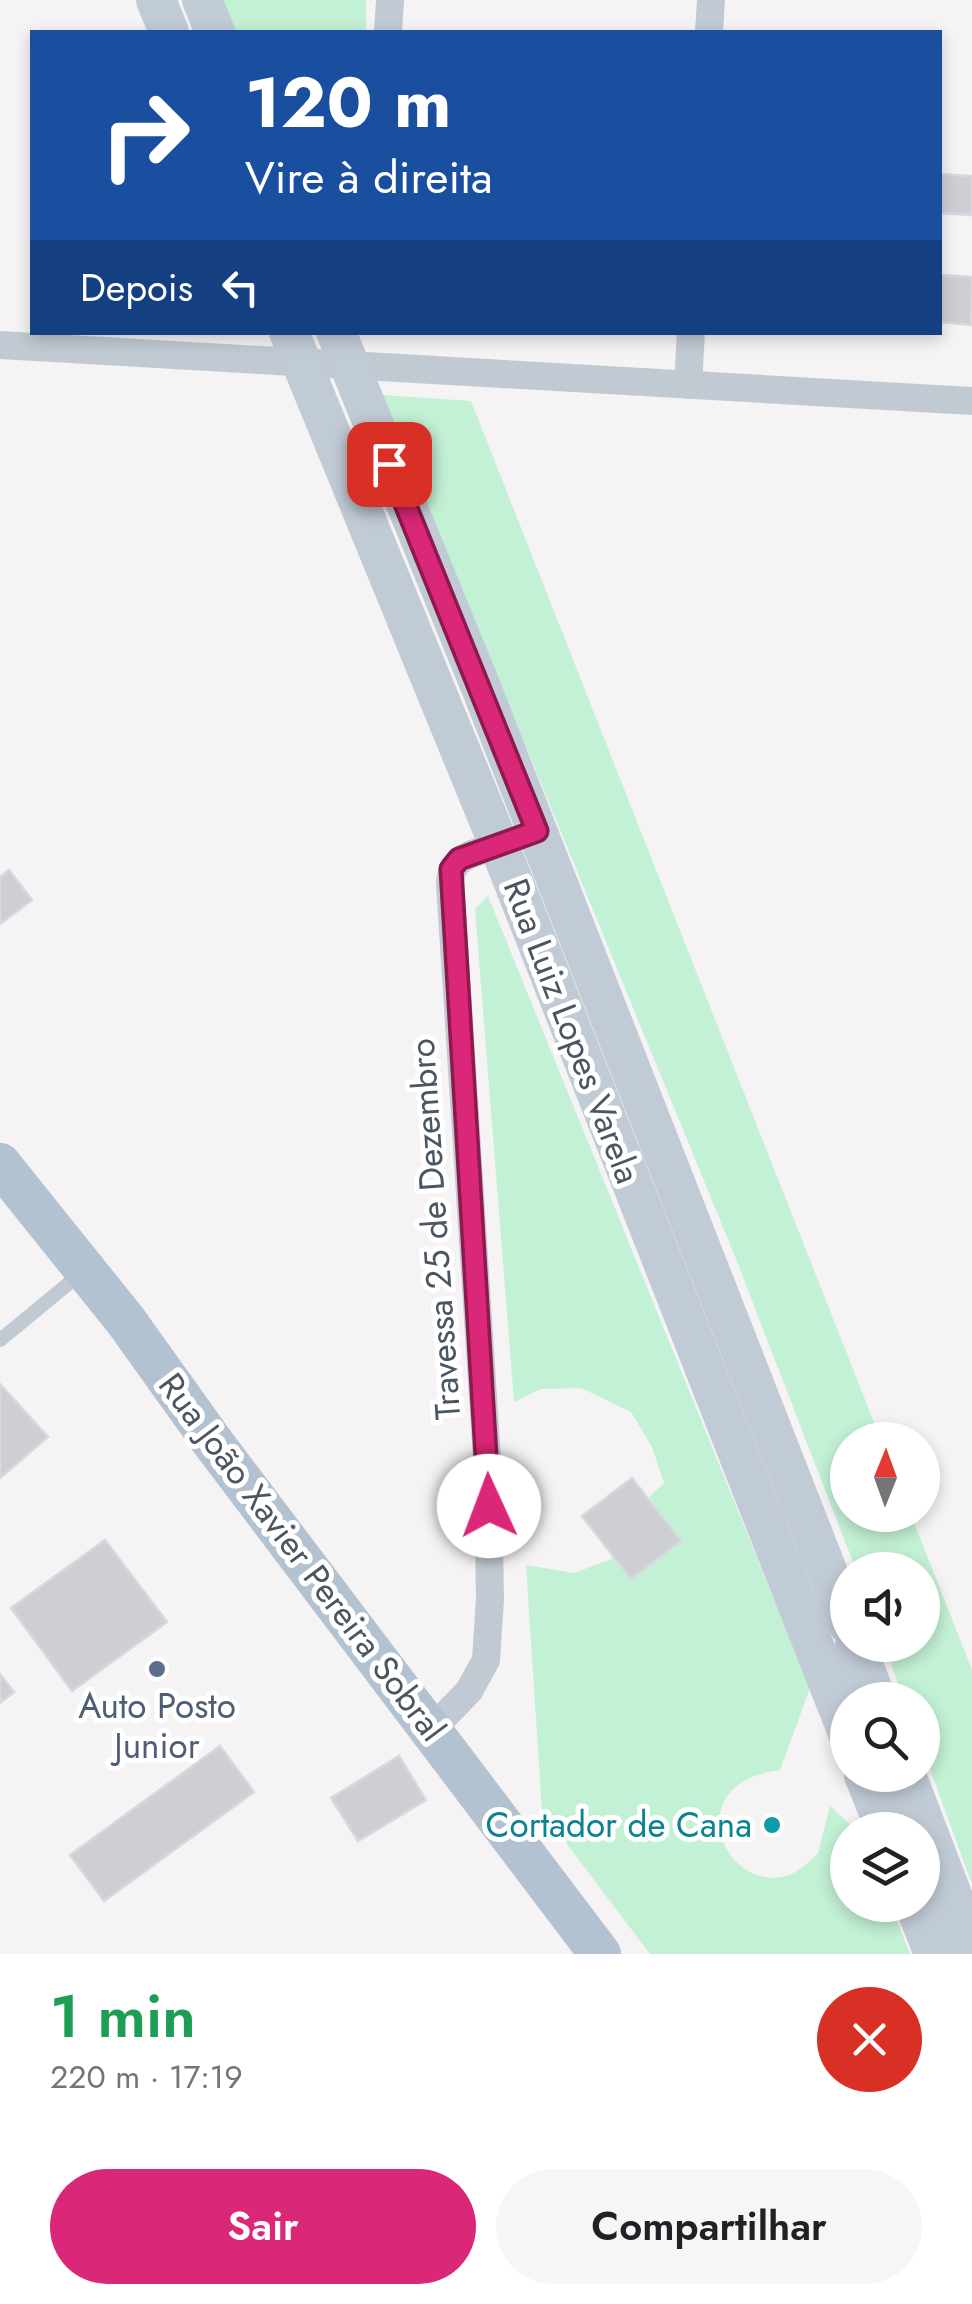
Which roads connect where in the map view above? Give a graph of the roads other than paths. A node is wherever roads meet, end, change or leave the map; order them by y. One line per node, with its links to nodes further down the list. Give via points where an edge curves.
1 (156, 0): 5 (main road)
2 (202, 0): 6 (main road)
3 (390, 0): 7 (street)
4 (711, 0): 8 (street)
5 (168, 30)
6 (214, 30)
7 (388, 30)
8 (709, 30)
9 (692, 335): 13 (street)
10 (0, 344): 11 (street)
11 (294, 347): 12 (street); 16 (main road, Rua Luiz Lopes Varela)
12 (343, 350): 13 (street); 15 (main road, Rua Luiz Lopes Varela)
13 (688, 385): 14 (street)
14 (972, 401)
15 (537, 831): 16 (main road); 20 (main road, Rua Luiz Lopes Varela)
16 (499, 845): 21 (main road, Rua Luiz Lopes Varela); 22 (street, Travessa 25 de Dezembro, via 459,859 450,883 488,1475 486,1660 469,1691)
17 (0, 1164): 18 (main road, Rua João Xavier Pereira Sobral)
18 (85, 1270): 19 (lane); 22 (main road, Rua João Xavier Pereira Sobral)
19 (0, 1340)
20 (830, 1578)
21 (830, 1687)
22 (431, 1730): 26 (main road, Rua João Xavier Pereira Sobral)
23 (913, 1792): 25 (main road)
24 (922, 1922): 27 (main road)
25 (972, 1947)
26 (600, 1954)
27 (934, 1954)

